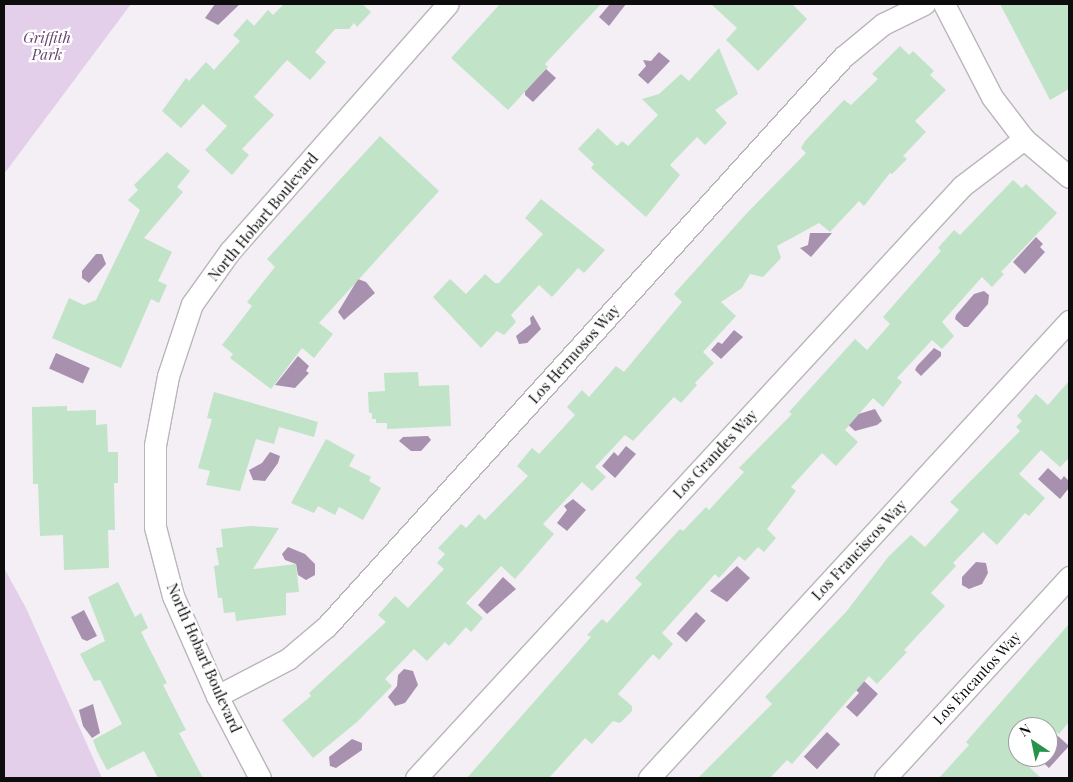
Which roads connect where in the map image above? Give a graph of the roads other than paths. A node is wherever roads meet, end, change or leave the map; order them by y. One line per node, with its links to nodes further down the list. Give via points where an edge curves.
1 (448, 4): 8 (street, North Hobart Boulevard, via 230,251 189,313 168,376 156,445 155,527 173,596)
2 (924, 4): 8 (street, Los Hermosos Way, via 883,24 843,57 327,626 288,659)
3 (944, 4): 4 (street, via 992,97)
4 (1024, 139): 5 (street); 10 (street, Los Grandes Way, via 962,186)
5 (1069, 177)
6 (1069, 321): 11 (street, Los Franciscos Way)
7 (1069, 577): 12 (street, Los Encantos Way)
8 (217, 696): 9 (street, North Hobart Boulevard)
9 (260, 778)
10 (416, 778)
11 (649, 778)
12 (885, 778)

